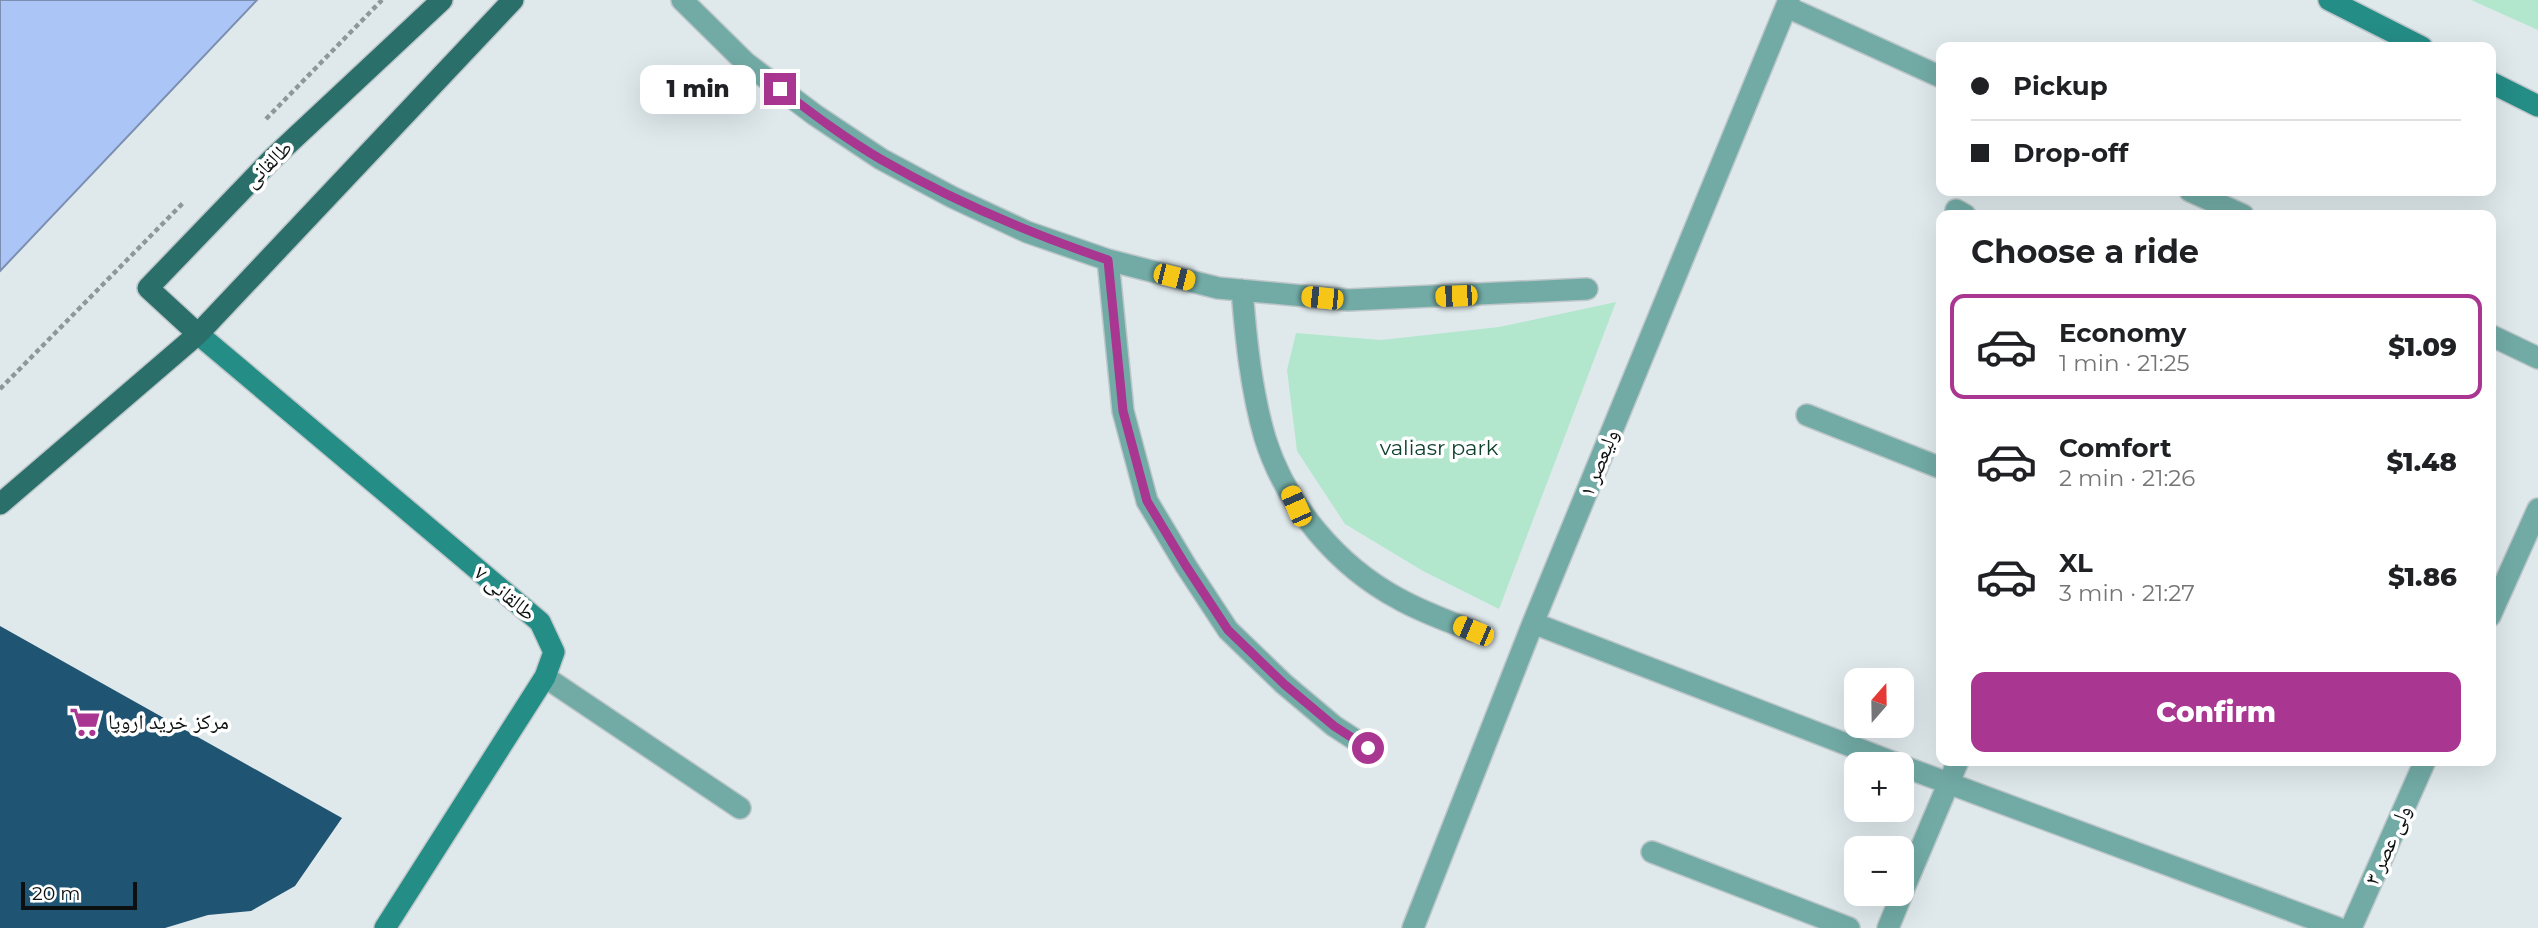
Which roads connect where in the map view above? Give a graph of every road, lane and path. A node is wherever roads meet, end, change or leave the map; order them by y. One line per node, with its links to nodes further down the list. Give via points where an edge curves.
1 (442, 0): 15 (main road, طالقانی, via 271,160 148,288)
2 (513, 0): 15 (main road)
3 (682, 0): 12 (street, via 746,63 881,159 1027,232)
4 (2329, 0): 6 (main road)
5 (1788, 3): 7 (street); 23 (street, ولیعصر ۱)
6 (2412, 42)
7 (1936, 75)
8 (2496, 85): 9 (main road)
9 (2538, 106)
10 (2201, 196): 11 (street)
11 (2232, 210)
12 (1108, 260): 14 (street); 26 (street, via 1123,411 1147,501 1228,630 1284,684)
13 (1587, 289): 14 (street, via 1348,300)
14 (1242, 290): 24 (street, via 1252,378 1266,439 1296,506 1343,561 1398,599)
15 (198, 334): 20 (main road); 25 (main road, طالقانی ۷, via 540,622 554,652)
16 (2496, 338): 17 (street)
17 (2538, 358)
18 (1807, 415): 19 (street)
19 (1936, 466)
20 (0, 504)
21 (2538, 509): 22 (street)
22 (2496, 603)
23 (1533, 623): 27 (street); 37 (street, ولیعصر ۱)
24 (1473, 631)
25 (545, 677): 32 (street); 36 (main road, طالقانی ۷)
26 (1368, 748)
27 (1867, 752)
28 (1956, 766): 31 (street)
29 (2424, 766): 41 (street, ولی عصر ۳)
30 (1914, 770): 31 (street)
31 (1948, 784): 34 (street); 40 (street)
32 (740, 808)
33 (1652, 852): 38 (street)
34 (1914, 865)
35 (1897, 906): 39 (street)
36 (385, 928)
37 (1413, 928)
38 (1849, 928)
39 (1888, 928)
40 (2338, 928)
41 (2351, 928)

